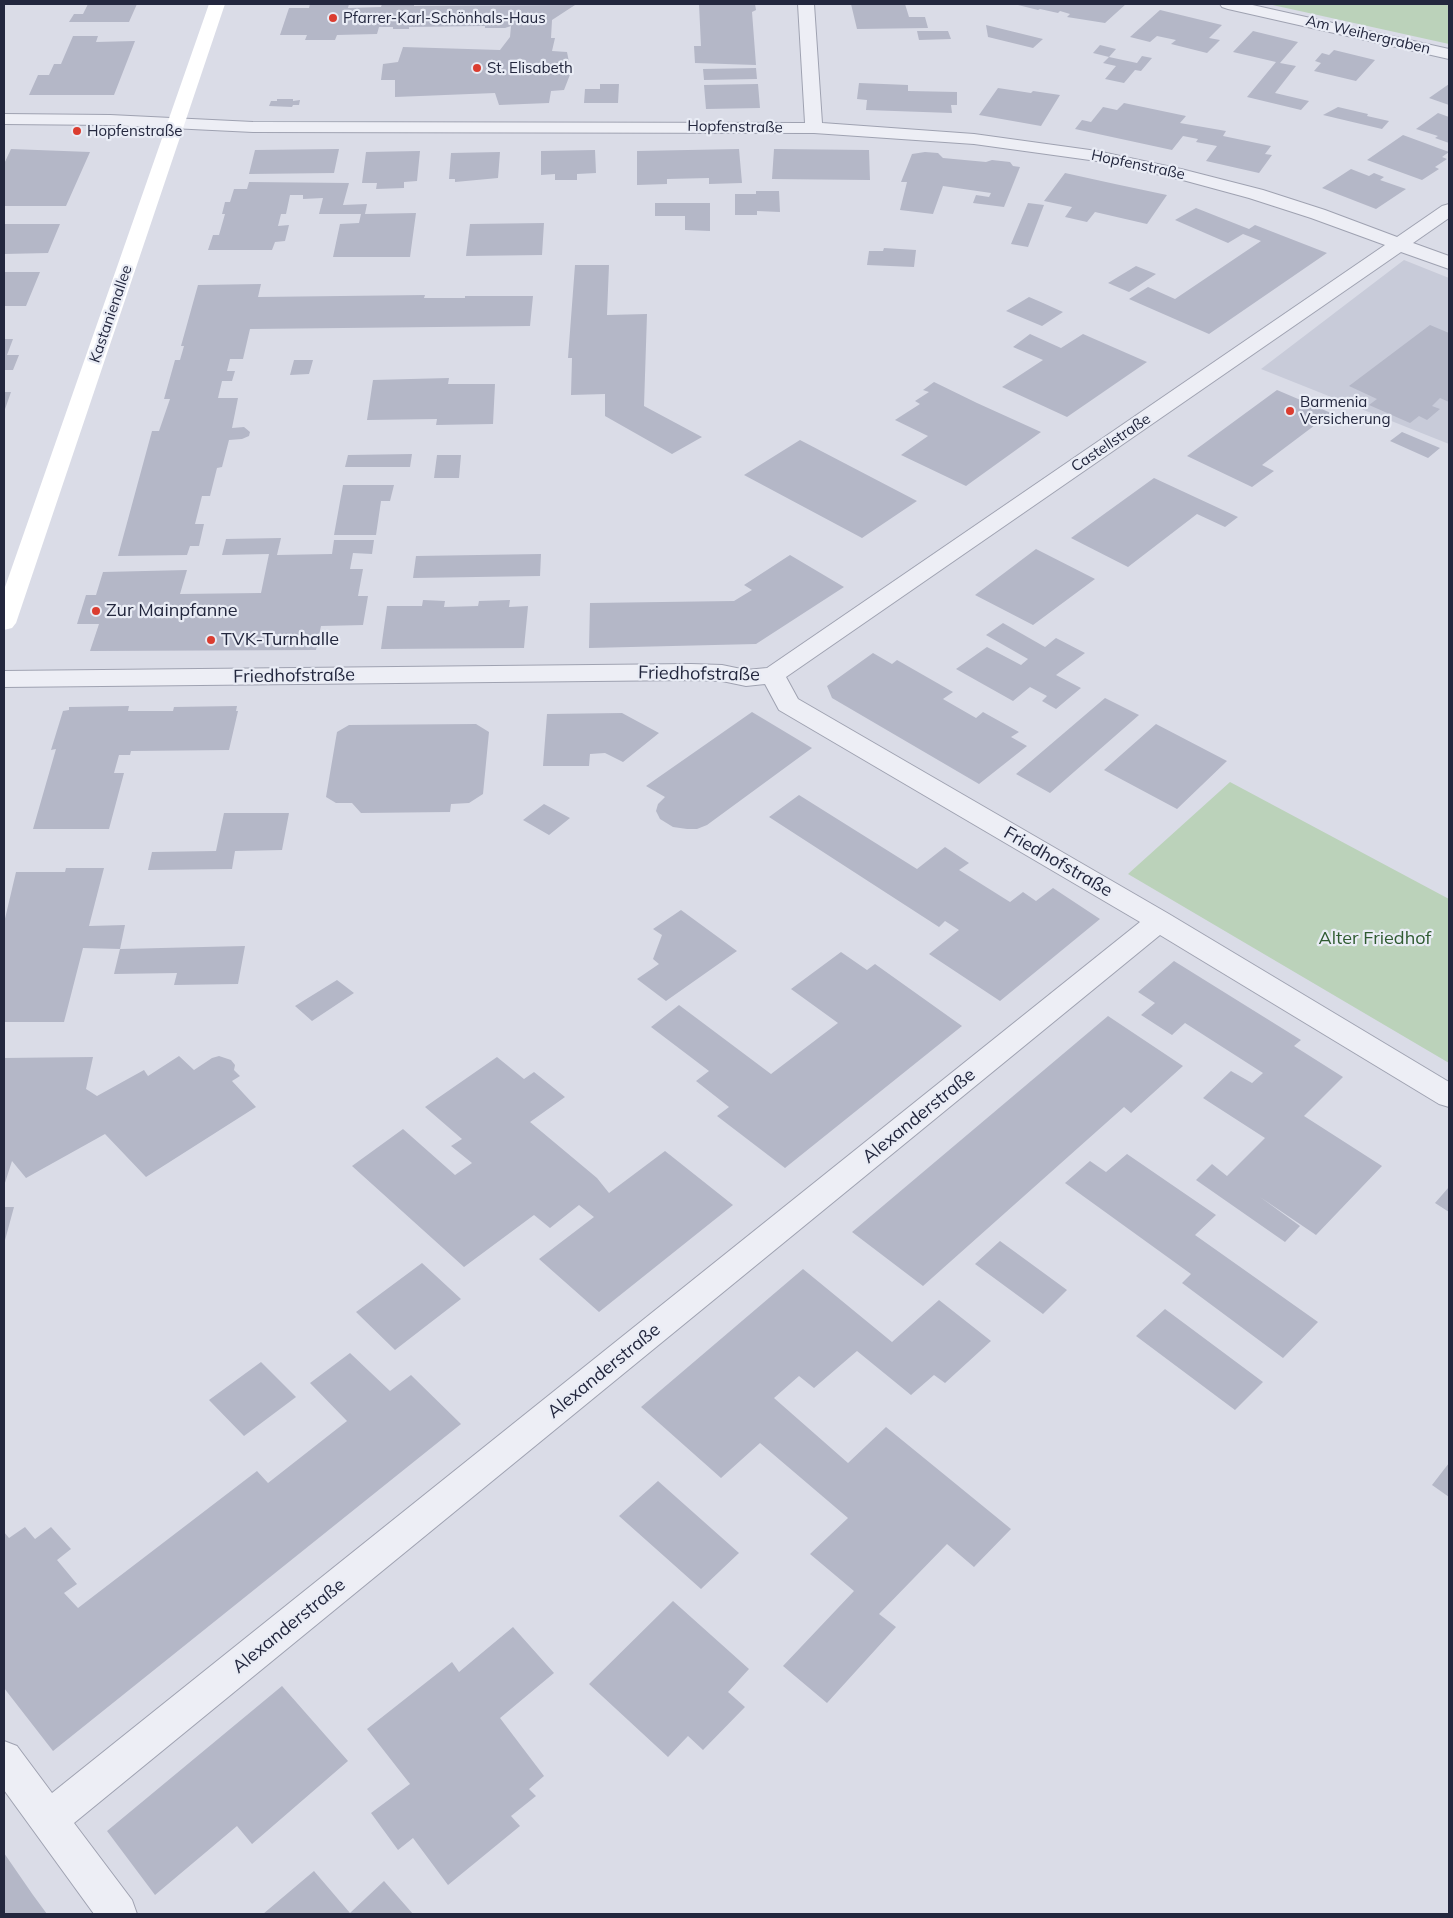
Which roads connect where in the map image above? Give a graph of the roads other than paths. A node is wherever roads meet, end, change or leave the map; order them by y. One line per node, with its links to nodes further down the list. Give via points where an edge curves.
1 (217, 4): 6 (street, Kastanienallee)
2 (806, 4): 7 (street)
3 (1228, 4): 4 (street, Am Weihergraben)
4 (1449, 54)
5 (4, 119): 6 (street, Hopfenstraße, via 93,119)
6 (175, 124): 7 (street, Hopfenstraße, via 253,127); 11 (street, Kastanienallee)
7 (814, 128): 9 (street, Hopfenstraße, via 974,139 1097,156 1256,194)
8 (1449, 210): 9 (street, Castellstraße)
9 (1401, 244): 10 (street, Hopfenstraße); 12 (street, Castellstraße)
10 (1449, 263)
11 (4, 623)
12 (773, 675): 13 (street, Friedhofstraße, via 746,678 691,672); 14 (street, Friedhofstraße, via 788,704)
13 (4, 680)
14 (1159, 921): 15 (street, Friedhofstraße); 17 (street, Alexanderstraße)
15 (1449, 1096)
16 (4, 1759): 17 (street)
17 (48, 1820): 18 (street)
18 (118, 1914)

